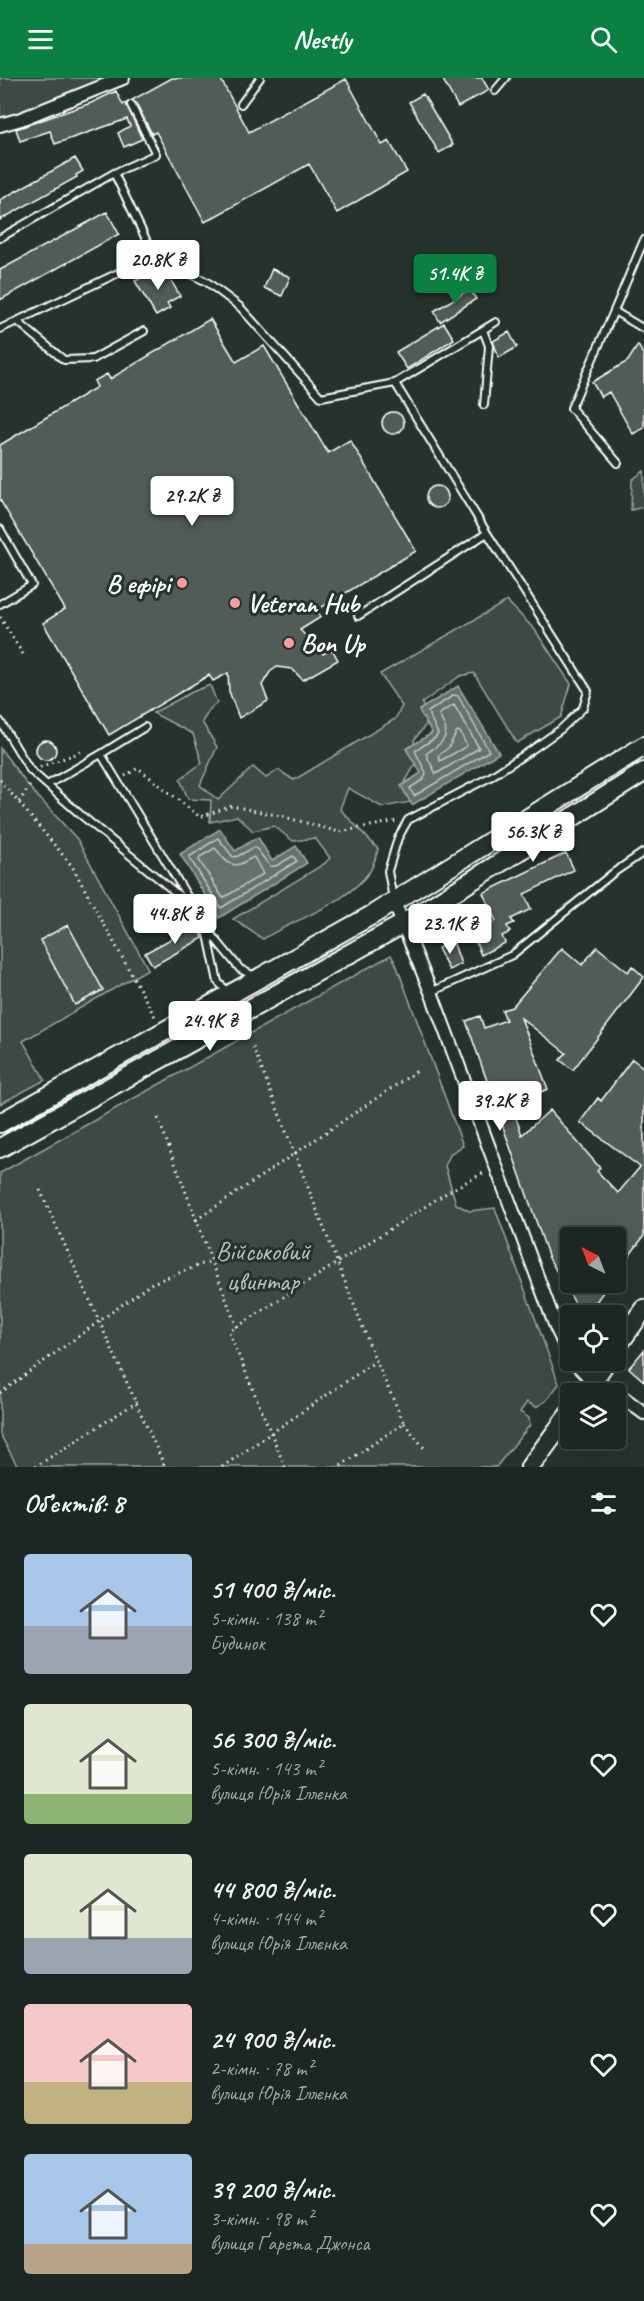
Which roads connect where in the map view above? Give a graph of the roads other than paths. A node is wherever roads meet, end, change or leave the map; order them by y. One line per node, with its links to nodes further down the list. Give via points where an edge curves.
1 (123, 78): 7 (street)
2 (260, 78): 5 (lane)
3 (506, 78): 4 (lane)
4 (495, 91)
5 (242, 104)
6 (131, 105): 8 (lane, via 156,154)
7 (0, 125)
8 (114, 173): 9 (lane); 11 (lane)
9 (0, 238)
10 (644, 240): 12 (lane)
11 (154, 256): 13 (lane); 19 (lane, via 207,282 240,307 321,397)
12 (614, 311): 16 (lane); 21 (lane, via 571,408)
13 (17, 321): 15 (lane); 18 (lane, via 64,360 93,359)
14 (496, 322): 17 (lane)
15 (0, 329)
16 (644, 329)
17 (483, 330): 19 (lane); 20 (lane, via 489,346)
18 (144, 331)
19 (395, 383): 23 (lane)
20 (484, 405)
21 (618, 463)
22 (1, 532): 24 (lane, via 32,585)
23 (487, 533): 25 (lane); 33 (lane, via 588,691 583,708 561,729 481,782 408,820 388,872)
24 (0, 604)
25 (358, 616)
26 (0, 721): 31 (lane, via 30,770)
27 (145, 727): 29 (lane)
28 (644, 746): 33 (main road)
29 (101, 754): 31 (lane); 34 (lane)
30 (644, 772): 35 (main road)
31 (47, 785): 34 (lane)
32 (644, 852): 38 (lane, via 512,955)
33 (394, 902): 35 (street); 37 (main road)
34 (192, 906): 36 (lane)
35 (403, 924): 38 (street); 41 (main road)
36 (207, 929): 37 (lane, via 240,969); 39 (lane, via 218,982)
37 (259, 978): 39 (main road)
38 (431, 992): 44 (street)
39 (230, 995): 40 (main road)
40 (0, 1124)
41 (0, 1148)
42 (644, 1309): 43 (main road)
43 (626, 1334)
44 (560, 1335)
45 (626, 1400): 46 (street)
46 (644, 1413)
47 (560, 1426): 48 (main road)
48 (530, 1467)

